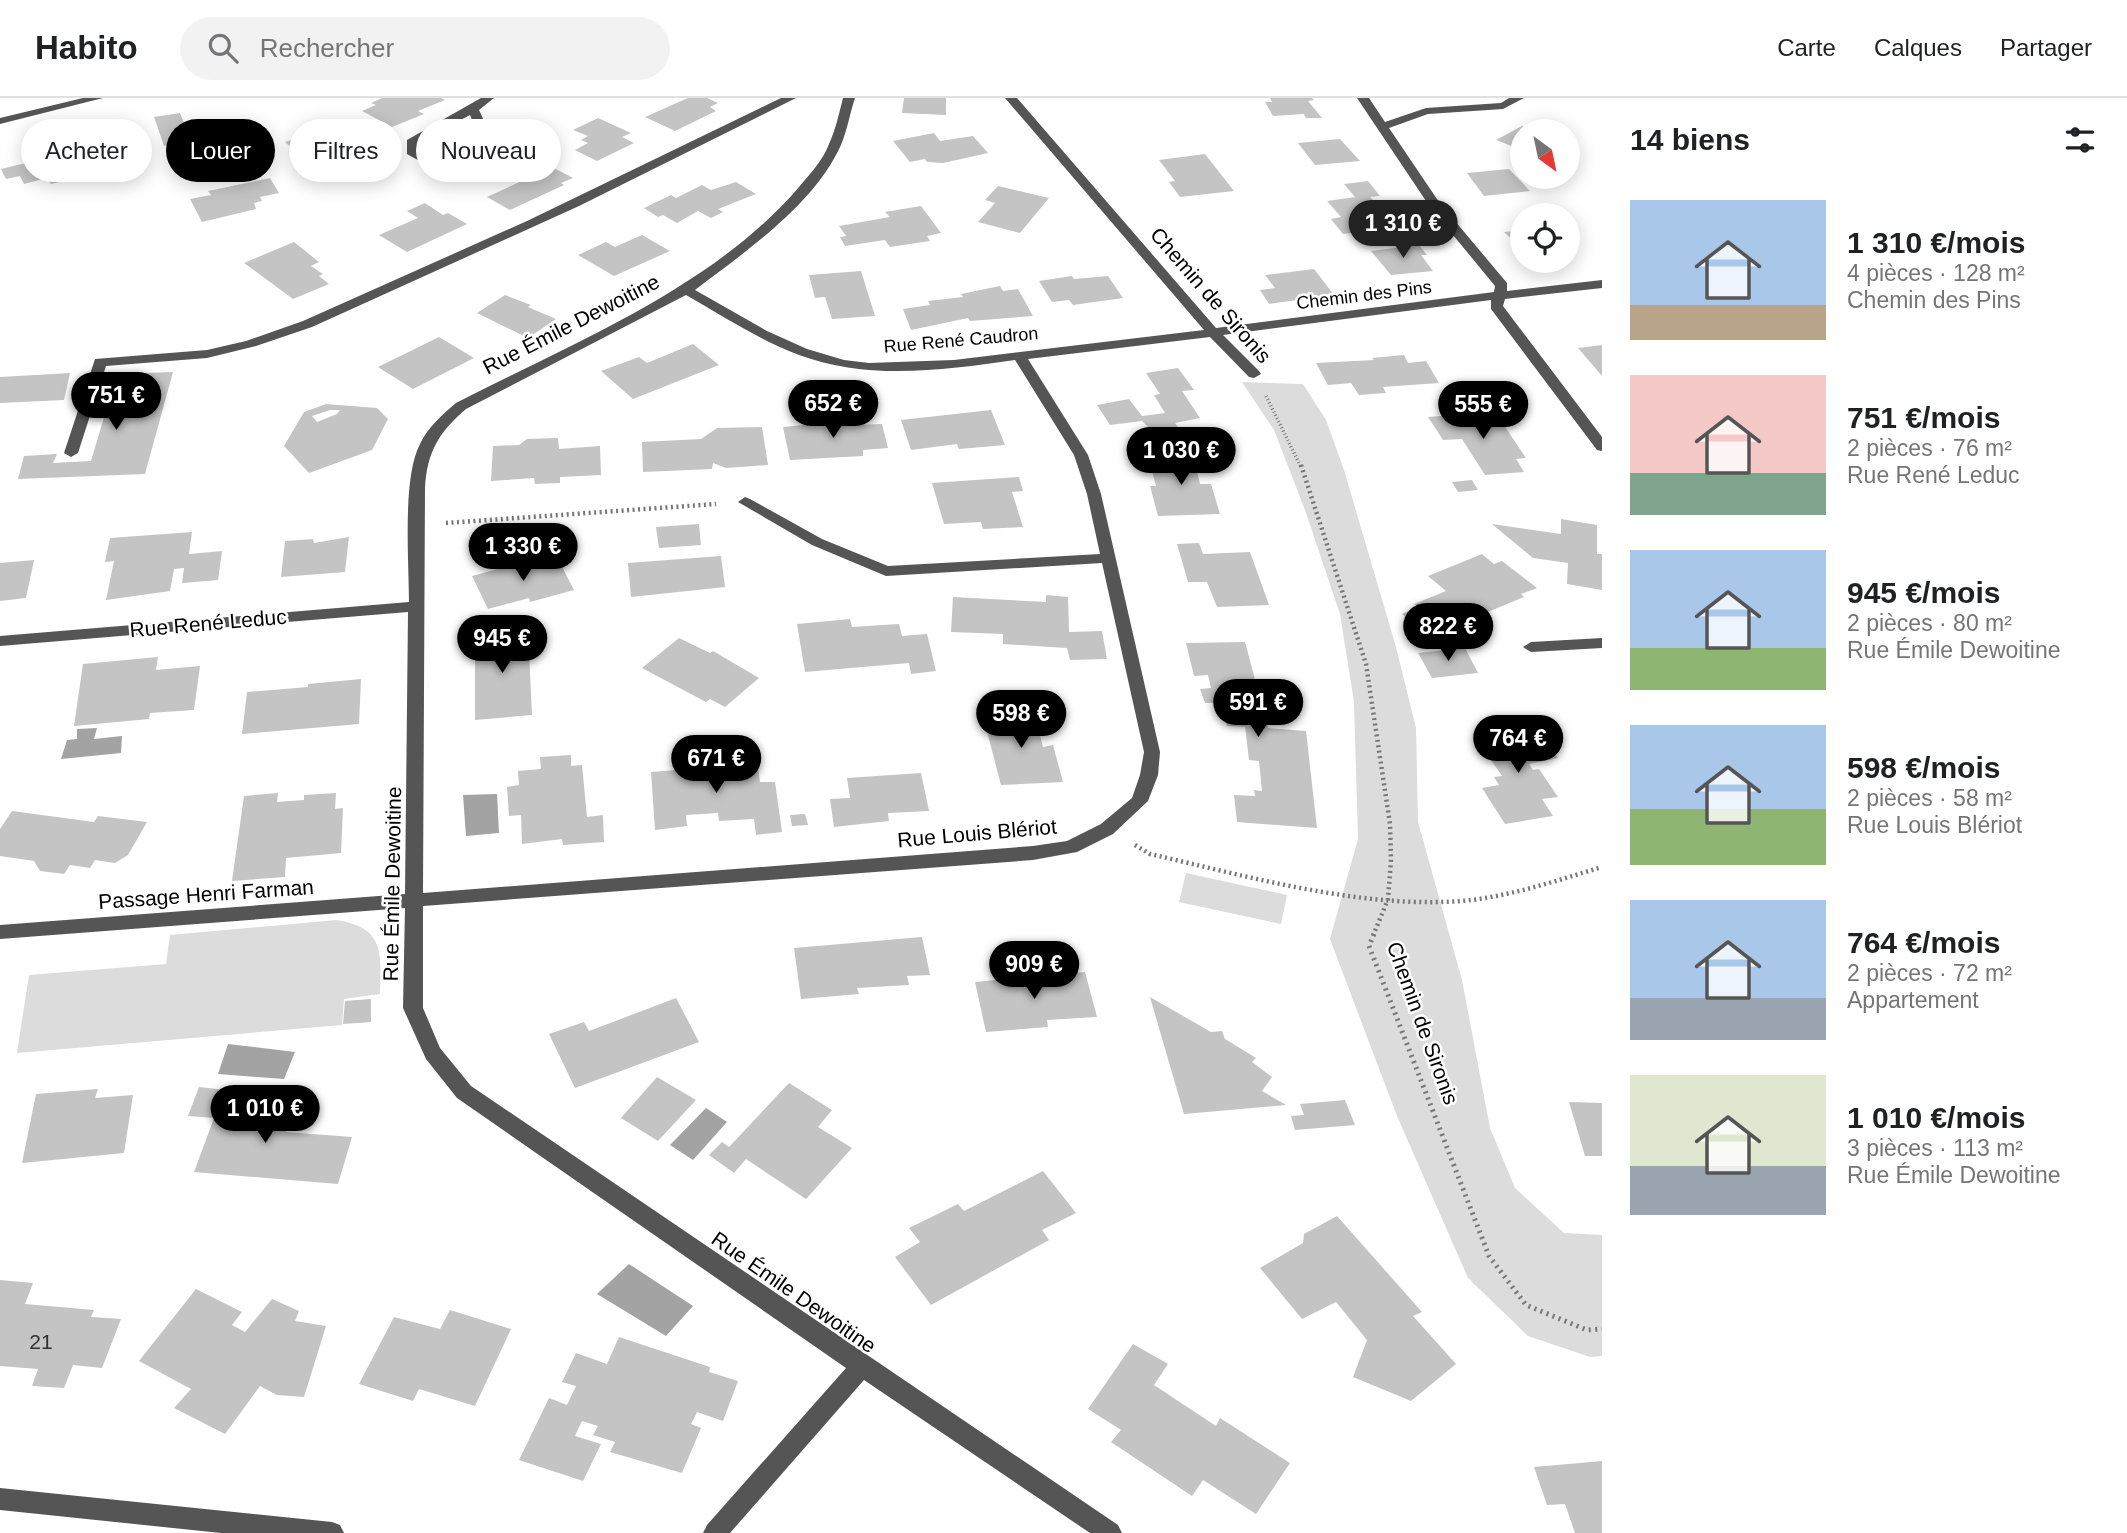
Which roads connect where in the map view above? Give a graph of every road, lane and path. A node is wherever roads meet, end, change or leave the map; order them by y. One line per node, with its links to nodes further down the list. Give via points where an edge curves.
1 (97, 98): 9 (street)
2 (488, 98): 8 (street)
3 (790, 98): 18 (street, via 473,251 288,331 182,358 100,362)
4 (849, 98): 12 (street, Rue Émile Dewoitine, via 835,145 818,173 794,201)
5 (1011, 98): 14 (street, Chemin de Sironis)
6 (1363, 98): 10 (street)
7 (1518, 98): 10 (street, via 1503,106 1426,111)
8 (474, 111): 8 (street, via 487,140 485,150 443,165 411,151 411,142 423,132)
9 (0, 121)
10 (1382, 127): 13 (street, via 1434,204 1502,286)
11 (1602, 284): 13 (street, Chemin des Pins)
12 (686, 290): 15 (street, Rue René Caudron, via 789,346 844,364 919,365); 20 (street, Rue Émile Dewoitine, via 461,406 443,420 428,438 419,461)
13 (1499, 295): 14 (street, Chemin des Pins); 17 (street, via 1496,306)
14 (1214, 332): 15 (street, Rue René Caudron); 16 (street, Chemin de Sironis)
15 (1019, 355): 21 (street, Rue Louis Blériot, via 1081,455)
16 (1254, 374): 28 (path, Chemin de Sironis, via 1299,460 1366,664 1390,824)
17 (1602, 447)
18 (71, 453)
19 (745, 502): 20 (path); 21 (street, via 817,542 886,571)
20 (417, 525): 22 (street, Rue Émile Dewoitine)
21 (1107, 558): 26 (street, Rue Louis Blériot, via 1152,752 1139,802)
22 (416, 606): 23 (street, Rue René Leduc); 29 (street, Rue Émile Dewoitine)
23 (0, 641)
24 (1602, 643): 25 (street)
25 (1531, 647)
26 (1107, 829): 28 (path, via 1150,854 1283,884); 29 (street, Rue Louis Blériot, via 1071,847 1033,853)
27 (1602, 867): 28 (path, via 1520,891 1452,901)
28 (1388, 899): 31 (path, Chemin de Sironis, via 1369,946 1489,1256 1526,1305 1587,1330)
29 (415, 901): 30 (street, Passage Henri Farman); 32 (street, Rue Émile Dewoitine, via 413,1008 438,1065 464,1092)
30 (0, 932)
31 (1602, 1329)
32 (862, 1366): 35 (street); 36 (street, Rue Émile Dewoitine)
33 (0, 1499): 34 (street)
34 (332, 1533)
35 (715, 1533)
36 (1110, 1533)

